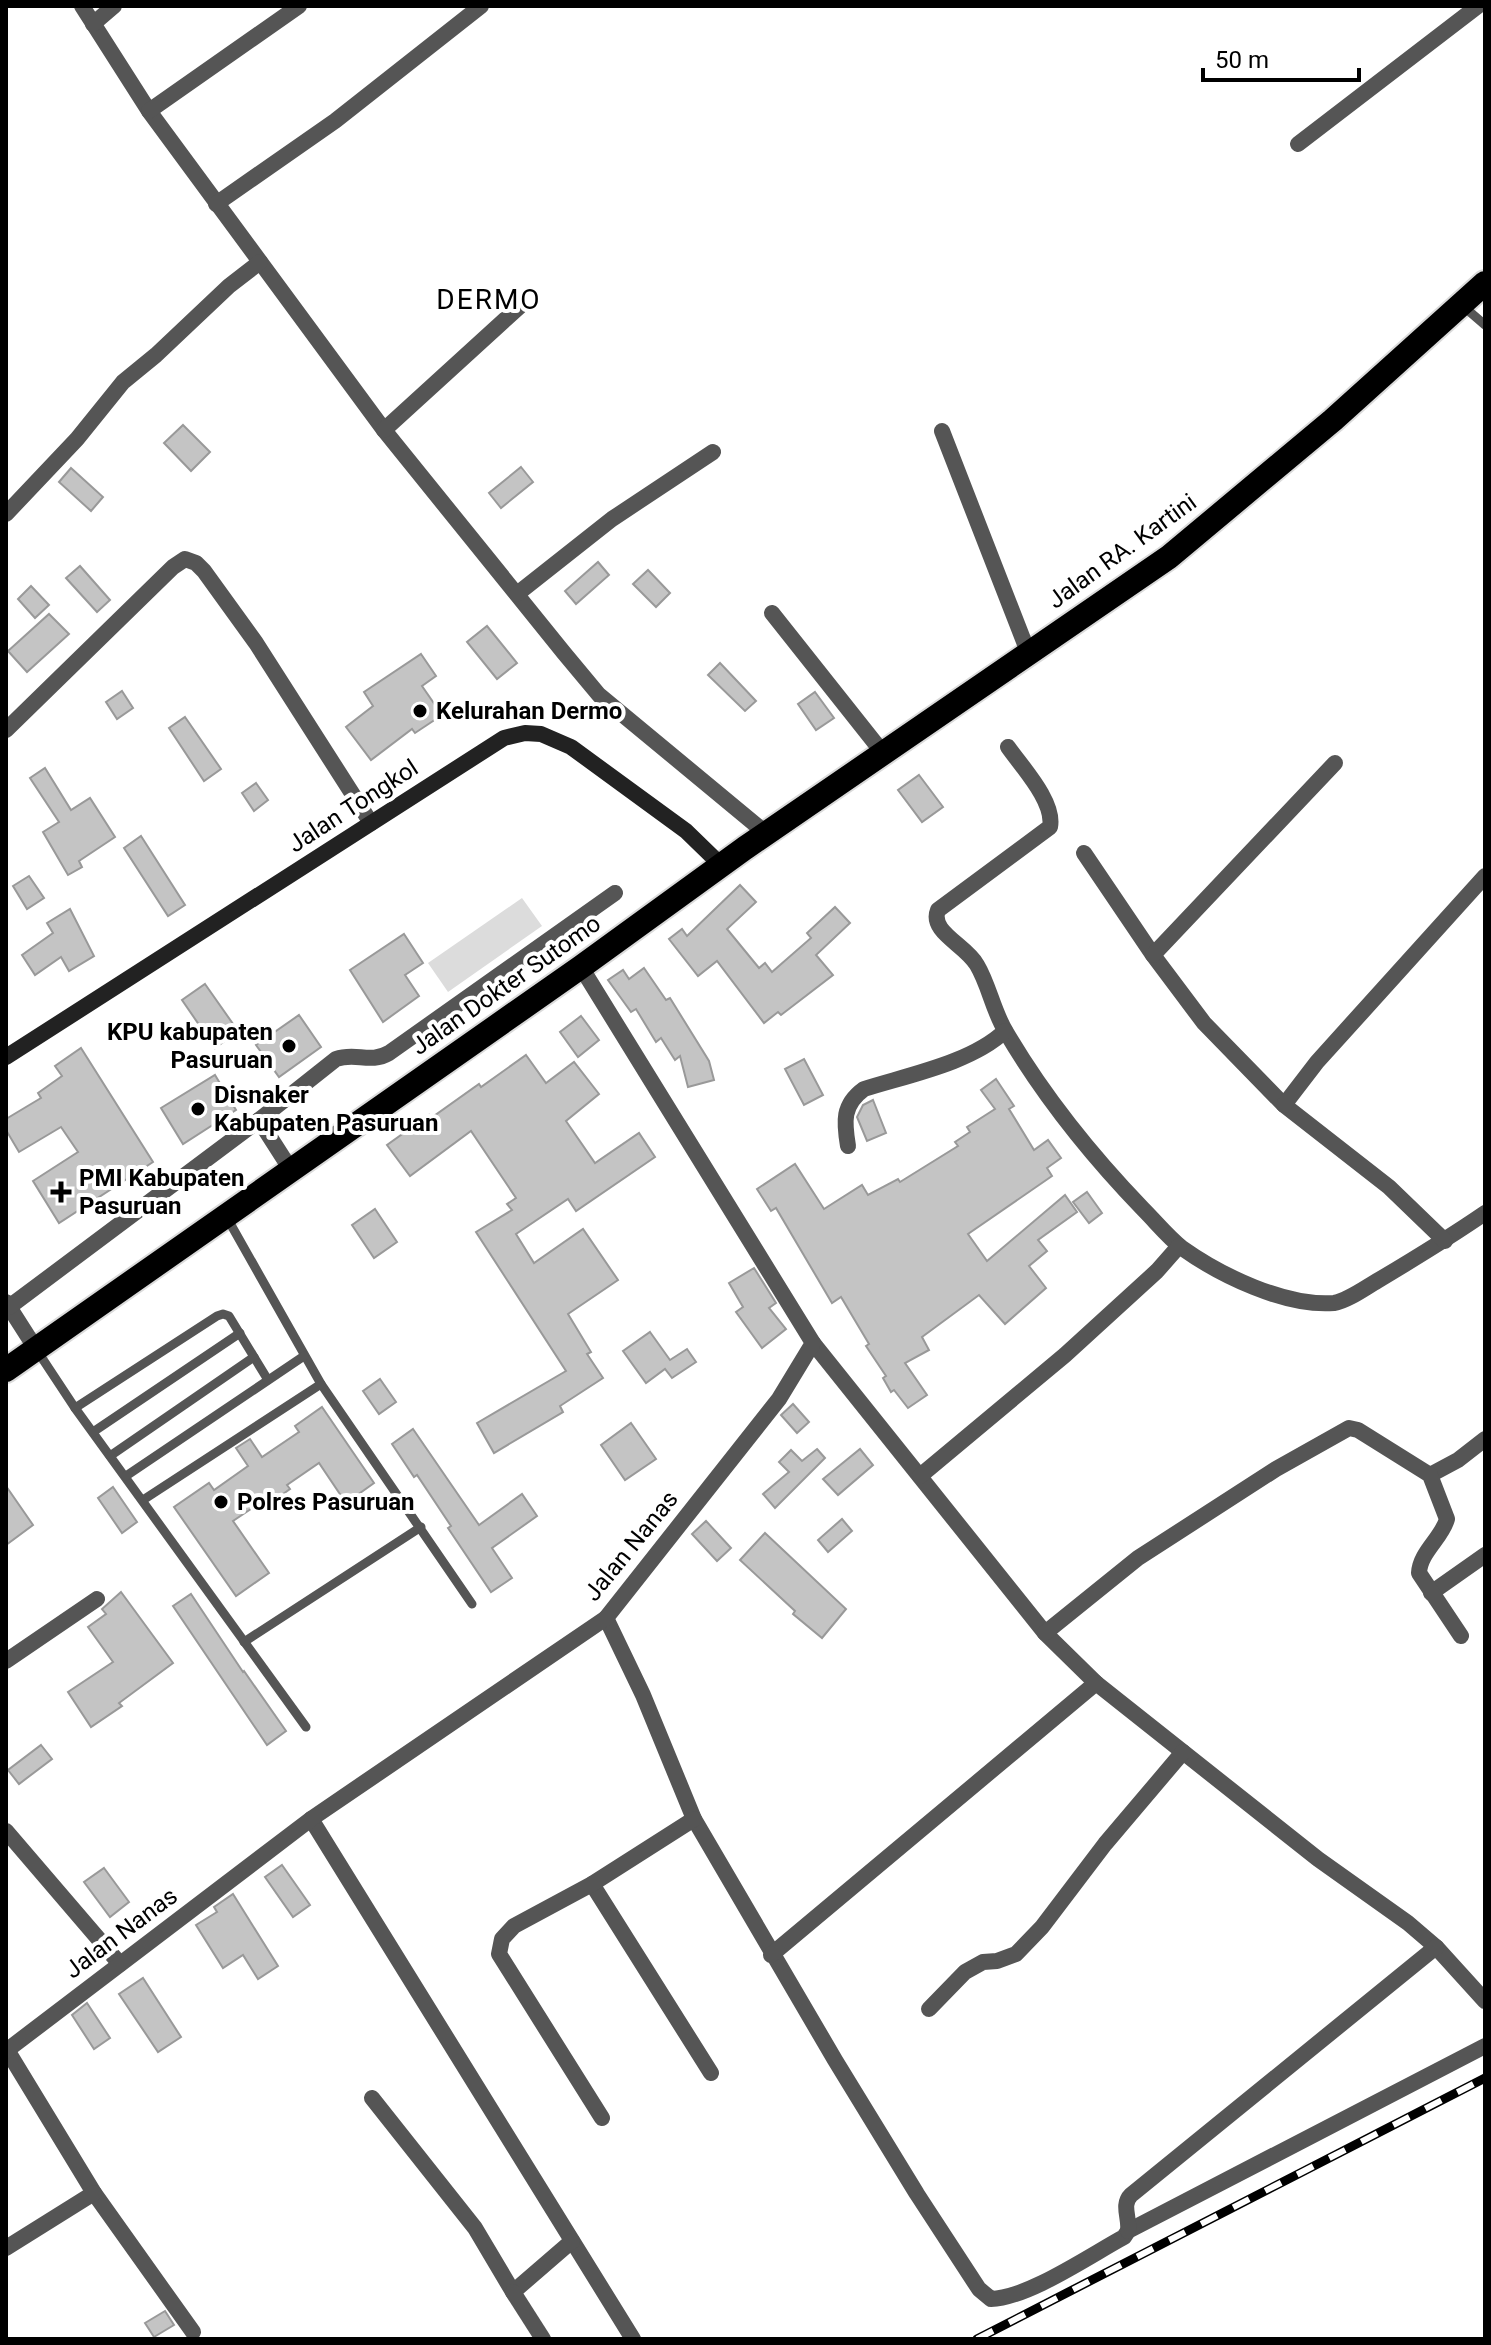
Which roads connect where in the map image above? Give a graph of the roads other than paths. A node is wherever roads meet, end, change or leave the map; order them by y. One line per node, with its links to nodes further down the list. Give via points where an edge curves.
1 (82, 6): 6 (street)
2 (114, 6): 6 (street)
3 (299, 6): 7 (street)
4 (481, 6): 9 (street, via 335,121)
5 (1478, 6): 8 (street)
6 (93, 24): 7 (street)
7 (149, 111): 9 (street)
8 (1298, 144)
9 (216, 204): 10 (street)
10 (254, 266): 15 (street); 18 (street, via 123,382)
11 (1485, 283): 12 (highway, Jalan RA. Kartini)
12 (1461, 304): 14 (lane); 21 (highway, Jalan RA. Kartini, via 1169,557)
13 (520, 306): 15 (street)
14 (1485, 325)
15 (384, 430): 19 (street)
16 (942, 431): 21 (street)
17 (713, 452): 19 (street, via 612,519)
18 (6, 514)
19 (517, 594): 28 (street, via 599,695)
20 (772, 613): 24 (street)
21 (1028, 652): 24 (highway, Jalan RA. Kartini)
22 (6, 730): 26 (street, via 185,559 204,571 256,643)
23 (1008, 747): 35 (street, via 1048,804 1050,827 935,916 938,928 977,963)
24 (883, 753): 28 (highway, Jalan RA. Kartini)
25 (1335, 763): 33 (street)
26 (371, 823): 27 (street, Jalan Tongkol, via 504,738 525,733 571,747); 36 (street, Jalan Tongkol)
27 (686, 831): 28 (street, via 712,845); 30 (street, Jalan Tongkol)
28 (755, 842): 30 (highway, Jalan Dokter Sutomo)
29 (1084, 853): 33 (street)
30 (722, 866): 34 (highway, Jalan Dokter Sutomo)
31 (1485, 876): 37 (street)
32 (615, 893): 38 (street, via 389,1053 378,1059 336,1059)
33 (1153, 955): 37 (street, via 1204,1023)
34 (581, 967): 40 (highway, Jalan Dokter Sutomo); 47 (street)
35 (1005, 1031): 39 (street, via 969,1054 864,1089 847,1107); 44 (street, via 1068,1120)
36 (6, 1057)
37 (1284, 1105): 43 (street, via 1389,1187)
38 (259, 1120): 40 (street); 45 (street)
39 (848, 1146)
40 (291, 1170): 42 (highway, Jalan Dokter Sutomo)
41 (1485, 1213): 43 (street)
42 (226, 1216): 48 (highway, Jalan Dokter Sutomo); 49 (lane)
43 (1445, 1241): 44 (street, via 1336,1303 1247,1285)
44 (1176, 1250): 60 (street, via 1065,1355)
45 (8, 1305): 48 (street)
46 (240, 1333): 50 (lane); 54 (lane, via 229,1316 217,1316); 55 (lane)
47 (813, 1343): 60 (street); 67 (street, Jalan Nanas, via 779,1399)
48 (36, 1349): 51 (highway, Jalan Dokter Sutomo); 54 (lane)
49 (304, 1356): 52 (lane); 53 (lane)
50 (254, 1357): 52 (lane); 57 (lane)
51 (6, 1370)
52 (268, 1380): 59 (lane)
53 (321, 1384): 61 (lane); 62 (lane)
54 (75, 1408): 55 (lane)
55 (93, 1432): 57 (lane)
56 (1485, 1439): 58 (street)
57 (110, 1456): 59 (lane)
58 (1430, 1475): 64 (street, via 1447,1519 1419,1567); 68 (street, via 1349,1428 1138,1558)
59 (126, 1476): 61 (lane)
60 (920, 1476): 68 (street)
61 (143, 1500): 70 (lane)
62 (421, 1527): 66 (lane); 70 (lane)
63 (1485, 1555): 64 (street)
64 (1431, 1593): 69 (street)
65 (97, 1599): 71 (street)
66 (472, 1604)
67 (606, 1618): 75 (street, Jalan Nanas); 76 (street)
68 (1045, 1633): 72 (street)
69 (1461, 1636)
70 (244, 1642): 73 (lane)
71 (6, 1661)
72 (1096, 1683): 74 (street); 80 (street)
73 (306, 1727)
74 (1183, 1752): 79 (street); 83 (street, via 1016,1954 965,1972)
75 (311, 1819): 81 (street, Jalan Nanas); 91 (street)
76 (694, 1819): 78 (street); 80 (street)
77 (6, 1831): 81 (street)
78 (592, 1884): 86 (street); 88 (street, via 514,1926 502,1939 499,1954)
79 (1436, 1947): 82 (street); 90 (street, via 1131,2195)
80 (771, 1955): 90 (street, via 917,2194 979,2289 991,2299 1005,2299 1048,2279)
81 (120, 1964): 84 (street, Jalan Nanas)
82 (1485, 2001)
83 (929, 2009)
84 (8, 2044): 89 (street)
85 (1485, 2046): 90 (street)
86 (711, 2073)
87 (372, 2098): 93 (street, via 475,2228)
88 (602, 2118)
89 (94, 2193): 92 (street); 94 (street)
90 (1128, 2231)
91 (572, 2241): 93 (street); 96 (street)
92 (6, 2248)
93 (513, 2292): 95 (street)
94 (193, 2332)
95 (543, 2339)
96 (633, 2339)

